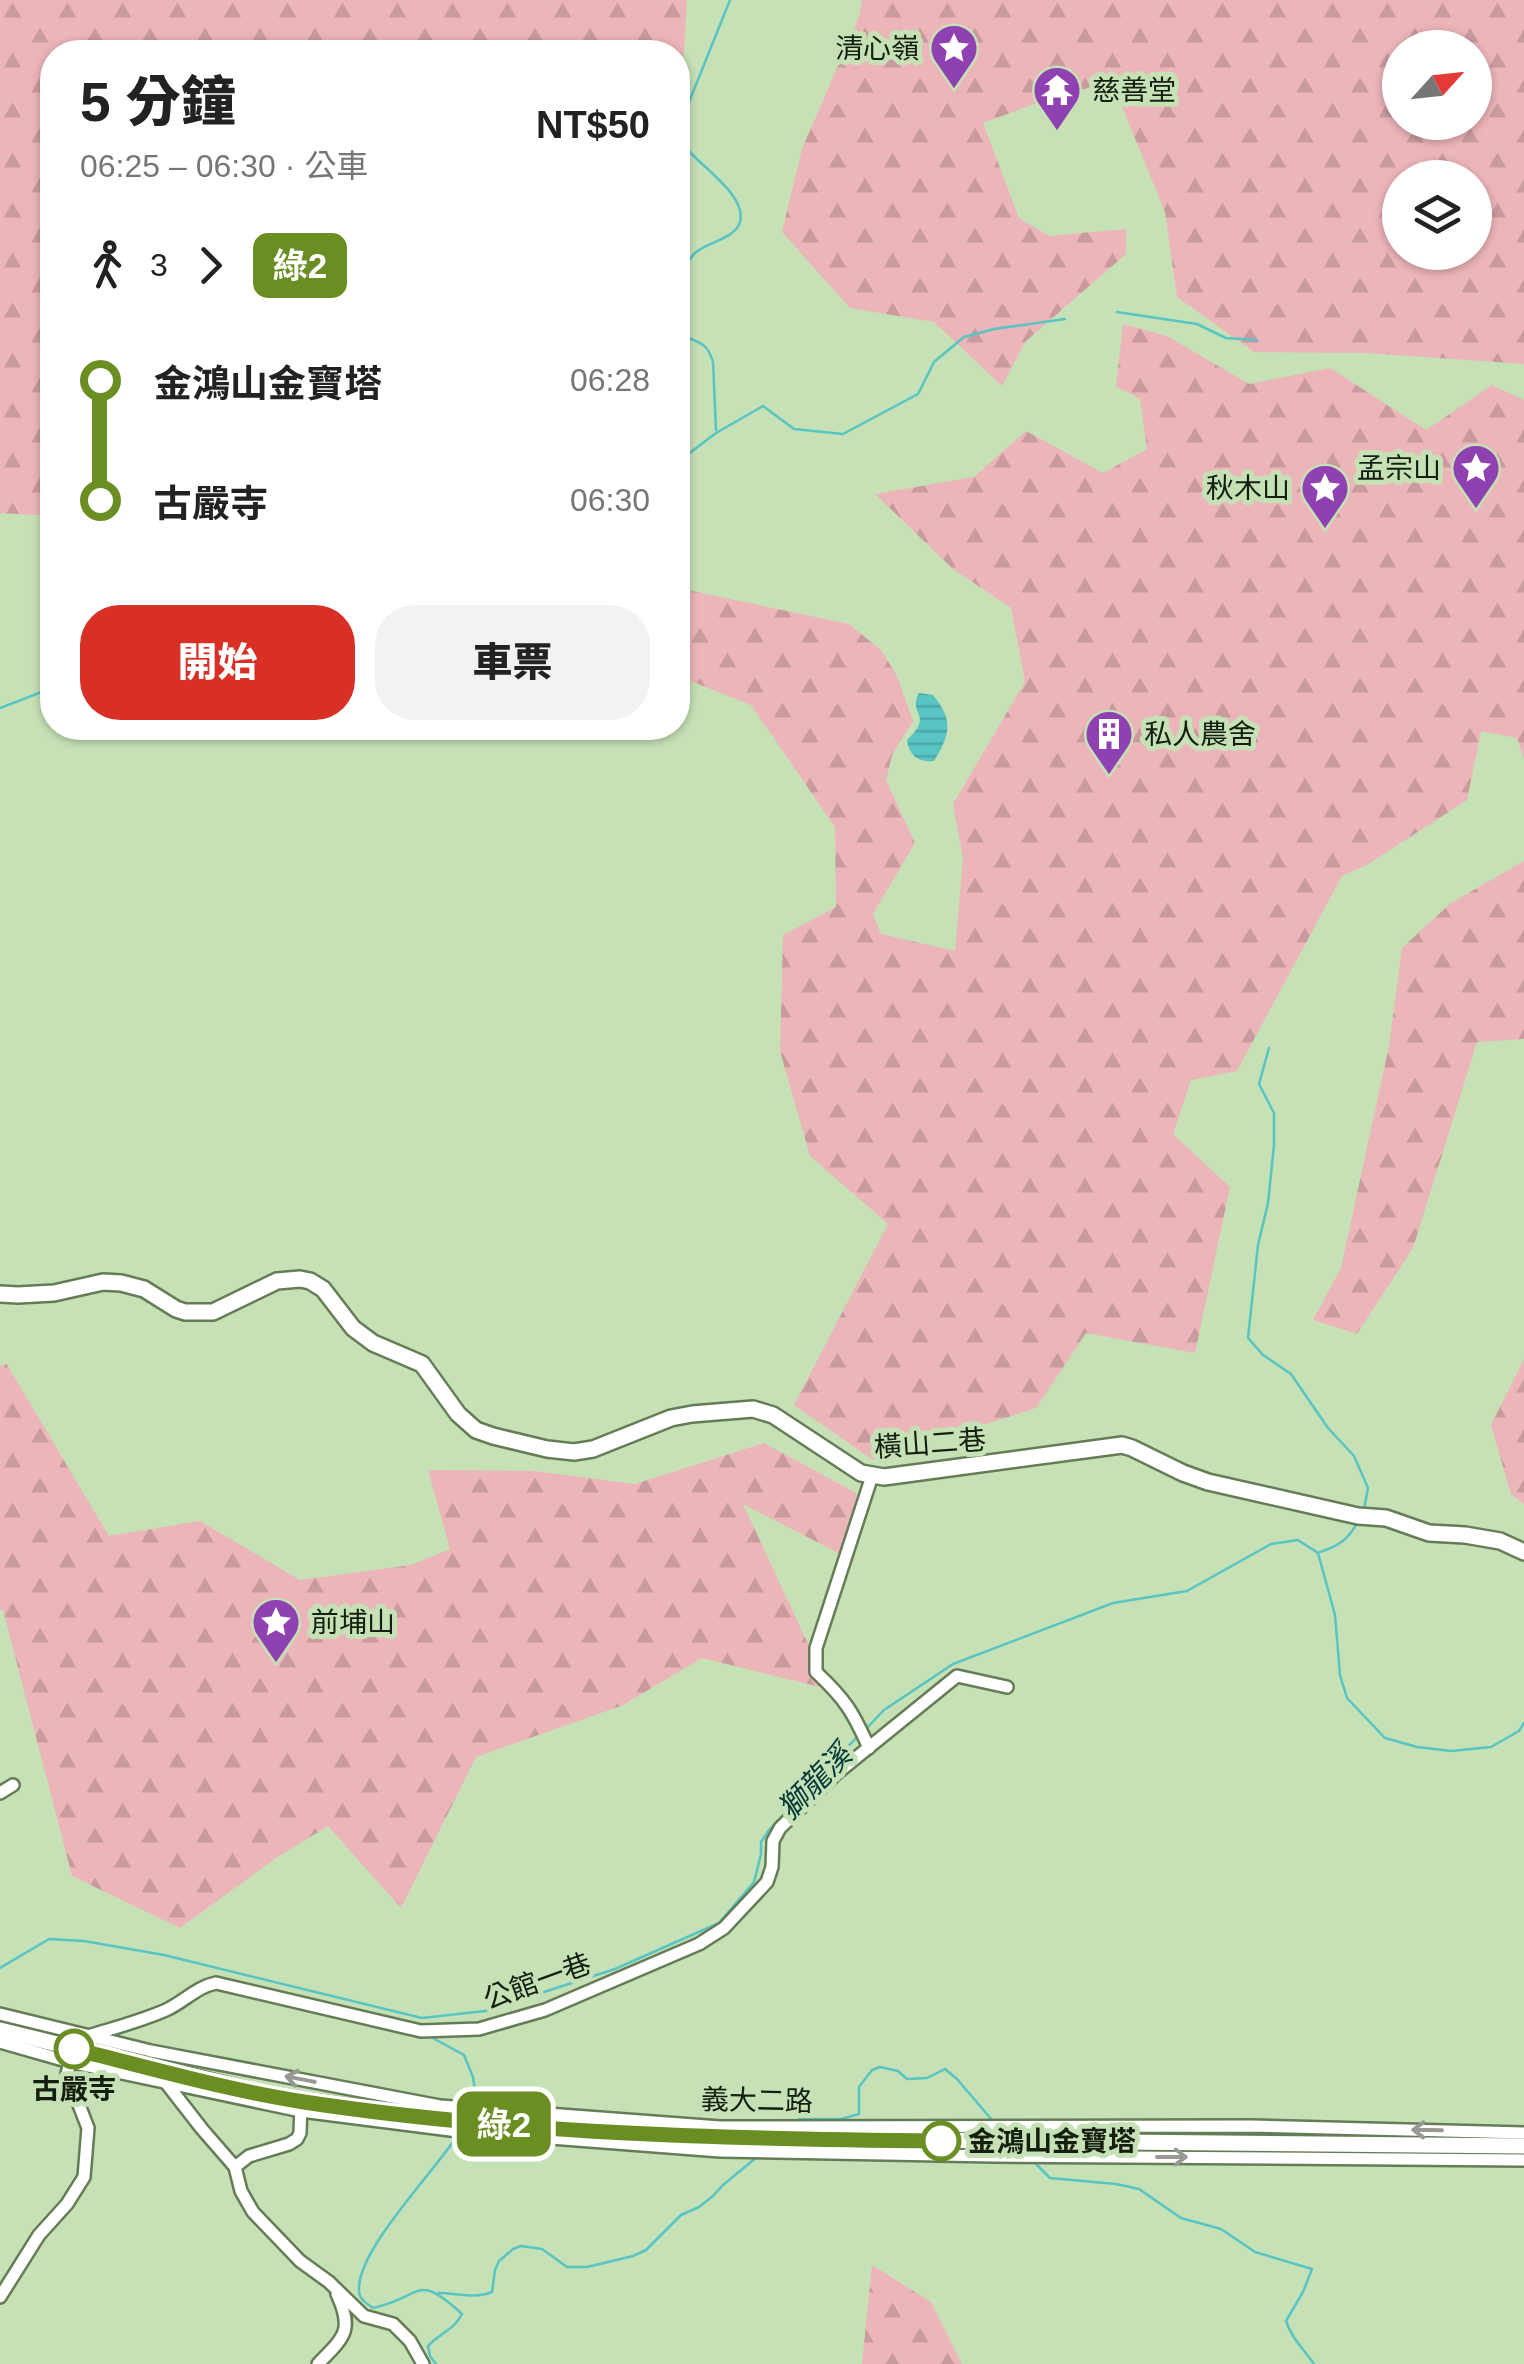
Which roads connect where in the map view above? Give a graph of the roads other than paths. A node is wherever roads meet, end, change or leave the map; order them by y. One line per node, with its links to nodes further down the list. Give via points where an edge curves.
1 (0, 1294): 2 (street, 橫山二巷, via 121,1283 185,1312 212,1312 278,1280 310,1281 373,1343 422,1364 467,1423 493,1436 574,1452 671,1418 753,1409)
2 (872, 1476): 3 (street, 橫山二巷, via 1122,1446 1208,1482 1429,1533 1500,1541); 5 (street, via 816,1648 816,1672 840,1694)
3 (1524, 1552)
4 (1006, 1688): 5 (street, 公館一巷, via 957,1676)
5 (864, 1738): 11 (street, 公館一巷, via 780,1828 767,1882 724,1928 545,2010 479,2029 421,2031 216,1984)
6 (13, 1784): 7 (street)
7 (0, 1793)
8 (0, 2014): 11 (street, 義大二路)
9 (0, 2030): 11 (street, 義大二路)
10 (0, 2042): 11 (street, 義大二路)
11 (76, 2049): 12 (street, 義大二路); 13 (street, 義大二路); 15 (street, 義大二路, one-way to 11, via 720,2126 440,2106); 20 (street, via 66,2074 88,2128 84,2177)
12 (156, 2068): 13 (street); 14 (street, 義大二路)
13 (167, 2083): 14 (street, 義大二路); 18 (street)
14 (301, 2106): 16 (street, 義大二路, via 720,2138); 17 (street, 義大二路, one-way to 17, via 458,2131 720,2151); 18 (street, via 296,2139)
15 (1524, 2133)
16 (1524, 2146)
17 (1524, 2160)
18 (235, 2167): 19 (street, via 253,2212)
19 (329, 2282): 21 (street, via 346,2330); 22 (street, via 364,2316 394,2324)
20 (0, 2297)
21 (318, 2364)
22 (423, 2364)

